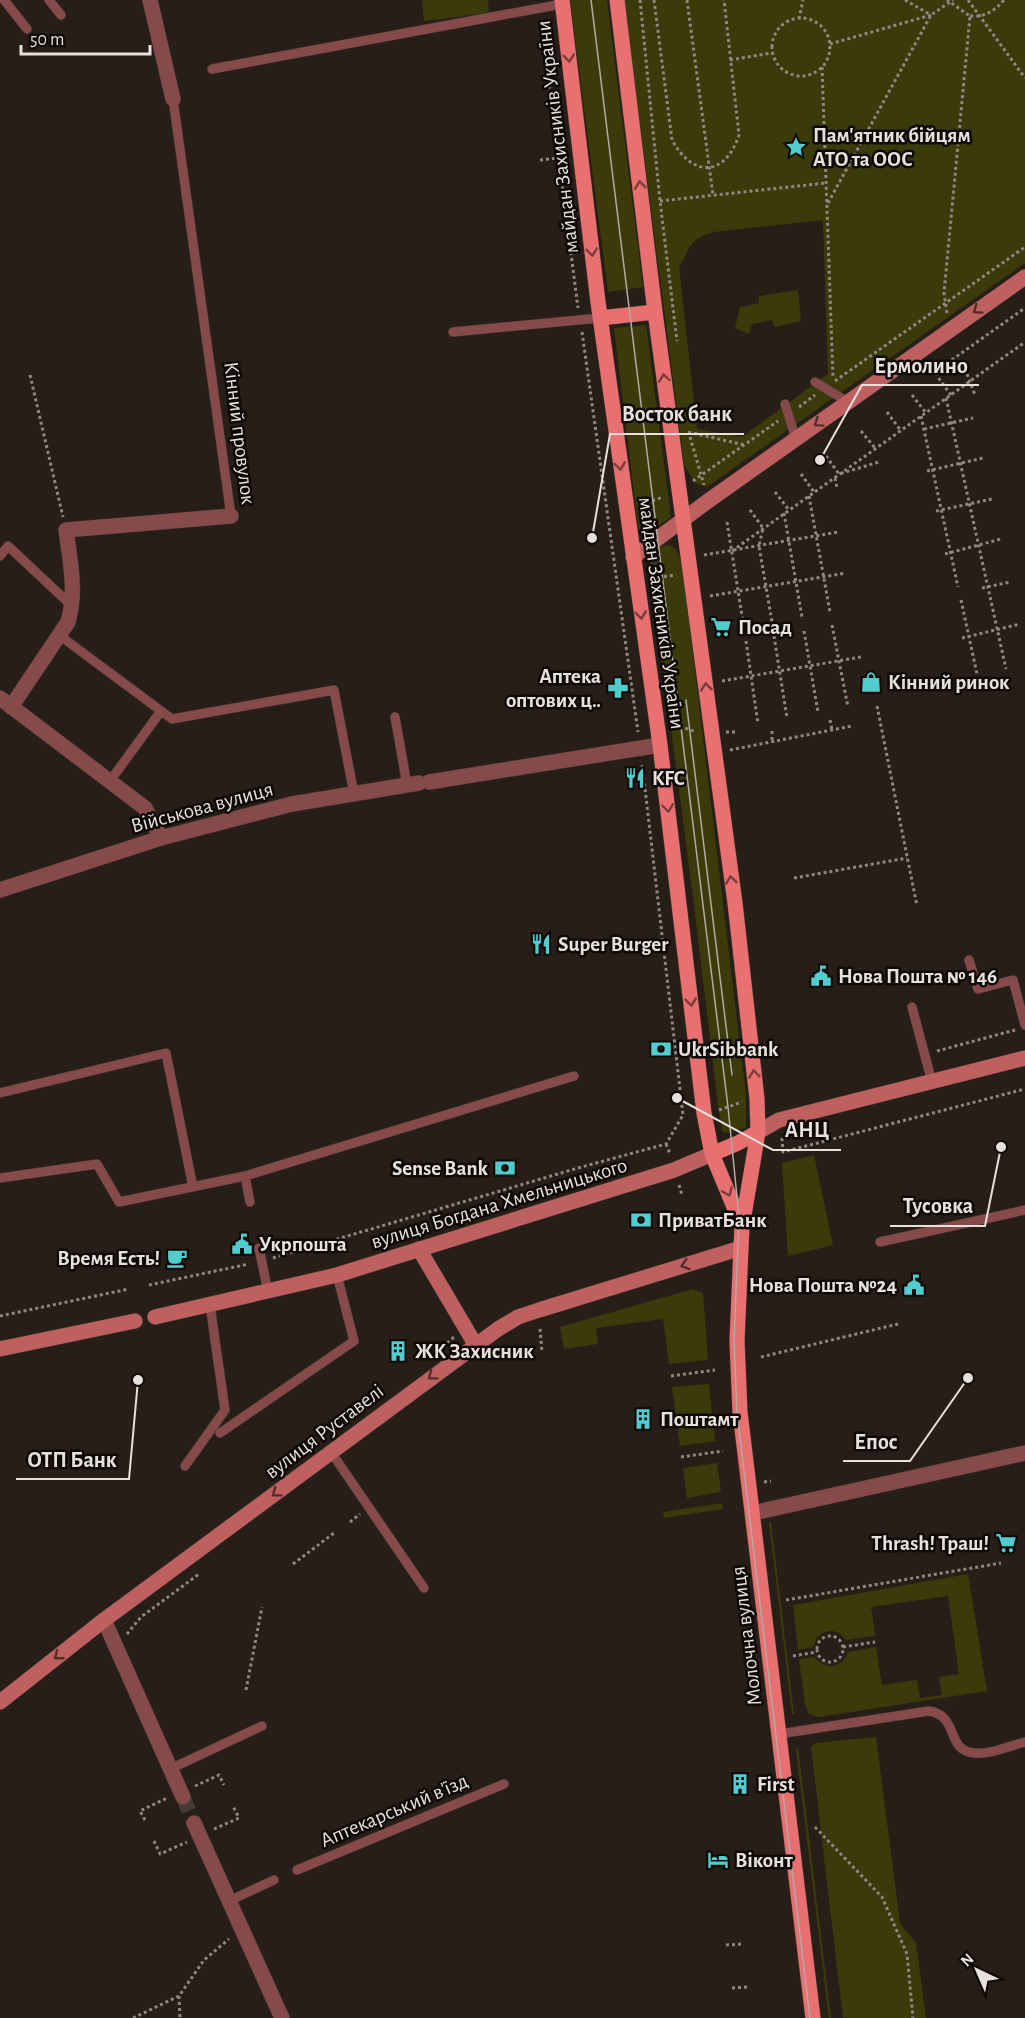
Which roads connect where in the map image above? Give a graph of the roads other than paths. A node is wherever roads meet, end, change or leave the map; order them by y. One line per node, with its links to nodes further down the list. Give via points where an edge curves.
1 (4, 0): 7 (lane)
2 (49, 0): 6 (lane)
3 (150, 0): 9 (street, Кінний провулок)
4 (617, 0): 11 (main road, майдан Захисників України, one-way to 4)
5 (562, 2): 8 (lane); 12 (main road, майдан Захисників України, one-way to 12)
6 (61, 15)
7 (27, 29)
8 (212, 69)
9 (173, 99): 18 (lane, Кінний провулок)
10 (1025, 277): 15 (street, one-way to 15)
11 (655, 312): 12 (main road); 19 (main road, майдан Захисників України, one-way to 11)
12 (600, 318): 13 (lane); 21 (main road, майдан Захисників України, one-way to 21)
13 (453, 332)
14 (815, 382): 15 (lane)
15 (848, 402): 17 (street, one-way to 17)
16 (785, 404): 17 (lane)
17 (796, 439): 19 (street)
18 (231, 516): 22 (street, Кінний провулок, via 66,530)
19 (683, 519): 21 (street); 40 (main road, майдан Захисників України, one-way to 19, via 735,903)
20 (0, 556): 22 (lane, via 8,546)
21 (633, 557): 27 (main road, майдан Захисників України, one-way to 27)
22 (72, 606): 23 (street)
23 (59, 635): 24 (street); 25 (lane)
24 (6, 702): 28 (street)
25 (161, 711): 28 (lane); 30 (lane, via 172,719 334,690)
26 (395, 717): 29 (lane)
27 (660, 745): 29 (street, Військова вулиця); 41 (main road, майдан Захисників України, one-way to 41)
28 (110, 781): 31 (street, via 146,808)
29 (418, 784): 30 (street, Військова вулиця)
30 (354, 794): 31 (street, Військова вулиця, via 292,804)
31 (161, 838): 32 (street, Військова вулиця)
32 (0, 890)
33 (969, 960): 35 (lane, via 978,989 1013,980)
34 (912, 1007): 38 (lane)
35 (1021, 1027)
36 (1025, 1058): 38 (street)
37 (574, 1076): 42 (lane)
38 (932, 1082): 40 (street, via 779,1120)
39 (0, 1093): 44 (lane, via 166,1053)
40 (758, 1132): 41 (main road); 47 (main road, майдан Захисників України)
41 (712, 1154): 47 (main road, майдан Захисників України, one-way to 47); 51 (street, вулиця Богдана Хмельницького, via 675,1170)
42 (245, 1176): 44 (lane); 45 (lane)
43 (0, 1178): 44 (lane, via 96,1164 119,1202)
44 (193, 1187)
45 (250, 1202)
46 (1025, 1210): 48 (lane)
47 (742, 1227): 50 (main road, майдан Захисників України)
48 (880, 1242)
49 (259, 1248): 53 (lane)
50 (741, 1248): 57 (street, вулиця Руставелі, one-way to 57, via 518,1317); 63 (main road, Молочна вулиця, via 737,1341 740,1413)
51 (419, 1250): 52 (street, вулиця Богдана Хмельницького); 57 (street)
52 (337, 1275): 53 (street, вулиця Богдана Хмельницького); 59 (lane, via 354,1341)
53 (268, 1292): 54 (street, вулиця Богдана Хмельницького)
54 (210, 1305): 55 (street, вулиця Богдана Хмельницького); 62 (lane, via 225,1410)
55 (155, 1317)
56 (135, 1321): 58 (street)
57 (475, 1344): 60 (street, вулиця Руставелі, one-way to 60)
58 (0, 1349)
59 (220, 1433)
60 (331, 1452): 64 (lane); 65 (street, вулиця Руставелі, one-way to 65)
61 (1025, 1453): 63 (street)
62 (185, 1466)
63 (753, 1513): 68 (main road, Молочна вулиця)
64 (424, 1588)
65 (104, 1620): 66 (street, вулиця Руставелі, one-way to 66); 70 (street)
66 (0, 1702)
67 (262, 1726): 70 (lane)
68 (779, 1734): 69 (lane, via 929,1711 949,1722 958,1745 966,1751 980,1753); 78 (main road, Молочна вулиця)
69 (1025, 1742)
70 (170, 1769): 72 (street)
71 (504, 1784): 74 (lane, Аптекарський в’їзд)
72 (183, 1797)
73 (194, 1823): 76 (street)
74 (297, 1870)
75 (274, 1880): 76 (lane)
76 (229, 1901): 77 (street)
77 (282, 2018)
78 (813, 2018)

